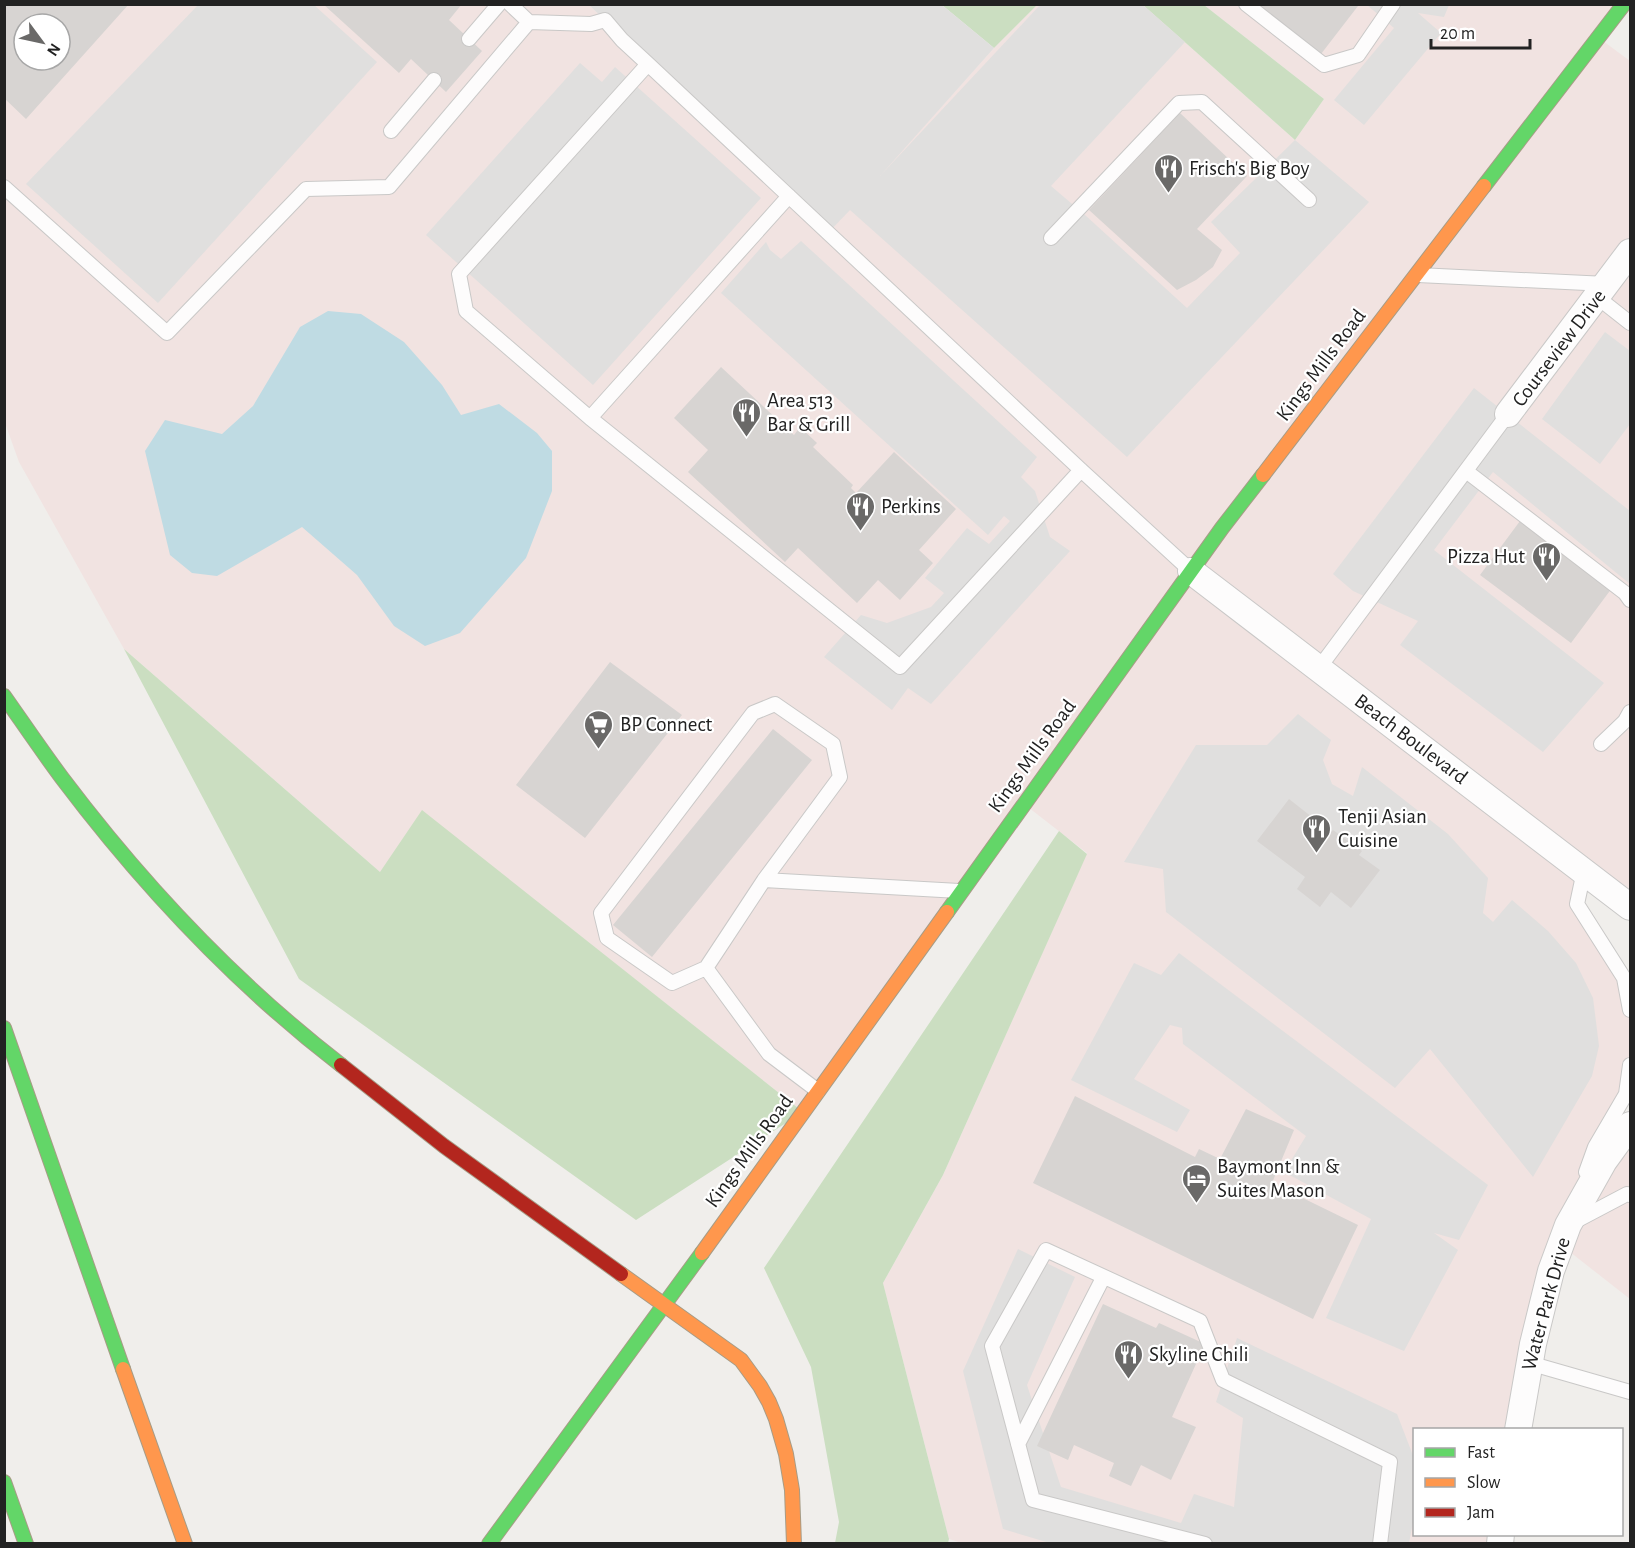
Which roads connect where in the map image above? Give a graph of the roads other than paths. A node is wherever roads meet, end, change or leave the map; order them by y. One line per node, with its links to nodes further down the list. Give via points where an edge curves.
1 (499, 4): 7 (lane)
2 (510, 4): 6 (lane)
3 (1246, 4): 4 (lane, via 1324,65 1358,55)
4 (1393, 4)
5 (1624, 4): 16 (main road, Kings Mills Road)
6 (529, 22): 8 (lane, via 591,24 605,20); 11 (lane, via 389,187 306,189 167,333)
7 (470, 39)
8 (648, 64): 12 (lane); 20 (lane, via 459,274 466,311)
9 (434, 80): 10 (lane)
10 (391, 131)
11 (4, 187)
12 (789, 196): 20 (lane); 21 (lane)
13 (1309, 200): 14 (lane, via 1202,102 1179,103)
14 (1051, 238)
15 (1630, 252): 17 (street, Courseview Drive)
16 (1416, 275): 17 (lane); 23 (main road, Kings Mills Road)
17 (1602, 290): 18 (lane); 19 (street, Courseview Drive)
18 (1630, 323)
19 (1508, 414): 22 (lane)
20 (590, 418): 21 (lane, via 900,667)
21 (1081, 470): 23 (lane)
22 (1466, 471): 24 (lane); 25 (lane)
23 (1191, 571): 25 (street, Beach Boulevard); 31 (main road, Kings Mills Road)
24 (1630, 600)
25 (1319, 668): 29 (street, Beach Boulevard)
26 (4, 696): 42 (main road, via 62,778 140,874 261,998 435,1139)
27 (1630, 712): 28 (lane)
28 (1601, 744)
29 (1584, 872): 32 (street, Beach Boulevard); 34 (lane, via 1578,904 1624,978)
30 (764, 880): 31 (lane); 33 (lane); 33 (lane, via 840,777 833,744 775,704 753,713 601,913 607,938 672,983)
31 (961, 891): 37 (main road, Kings Mills Road)
32 (1630, 907)
33 (706, 968): 37 (lane, via 769,1054)
34 (1630, 1010)
35 (4, 1028): 49 (main road)
36 (1630, 1065): 40 (lane, via 1626,1094 1595,1147)
37 (818, 1091): 42 (main road, Kings Mills Road)
38 (1630, 1125): 40 (street, Water Park Drive, via 1604,1161)
39 (1630, 1195): 40 (lane)
40 (1568, 1225): 43 (street, Water Park Drive, via 1551,1271)
41 (1103, 1278): 46 (lane); 46 (lane, via 1046,1250 992,1346); 53 (lane, via 1200,1321 1223,1380 1390,1462)
42 (665, 1304): 50 (main road, Kings Mills Road); 51 (main road, via 741,1360 769,1401 785,1449)
43 (1529, 1363): 44 (lane); 45 (street, Water Park Drive)
44 (1630, 1392)
45 (1518, 1428)
46 (1018, 1444): 52 (lane, via 1033,1500)
47 (4, 1482): 48 (main road)
48 (26, 1544)
49 (185, 1544)
50 (489, 1544)
51 (794, 1544)
52 (1205, 1544)
53 (1380, 1544)

